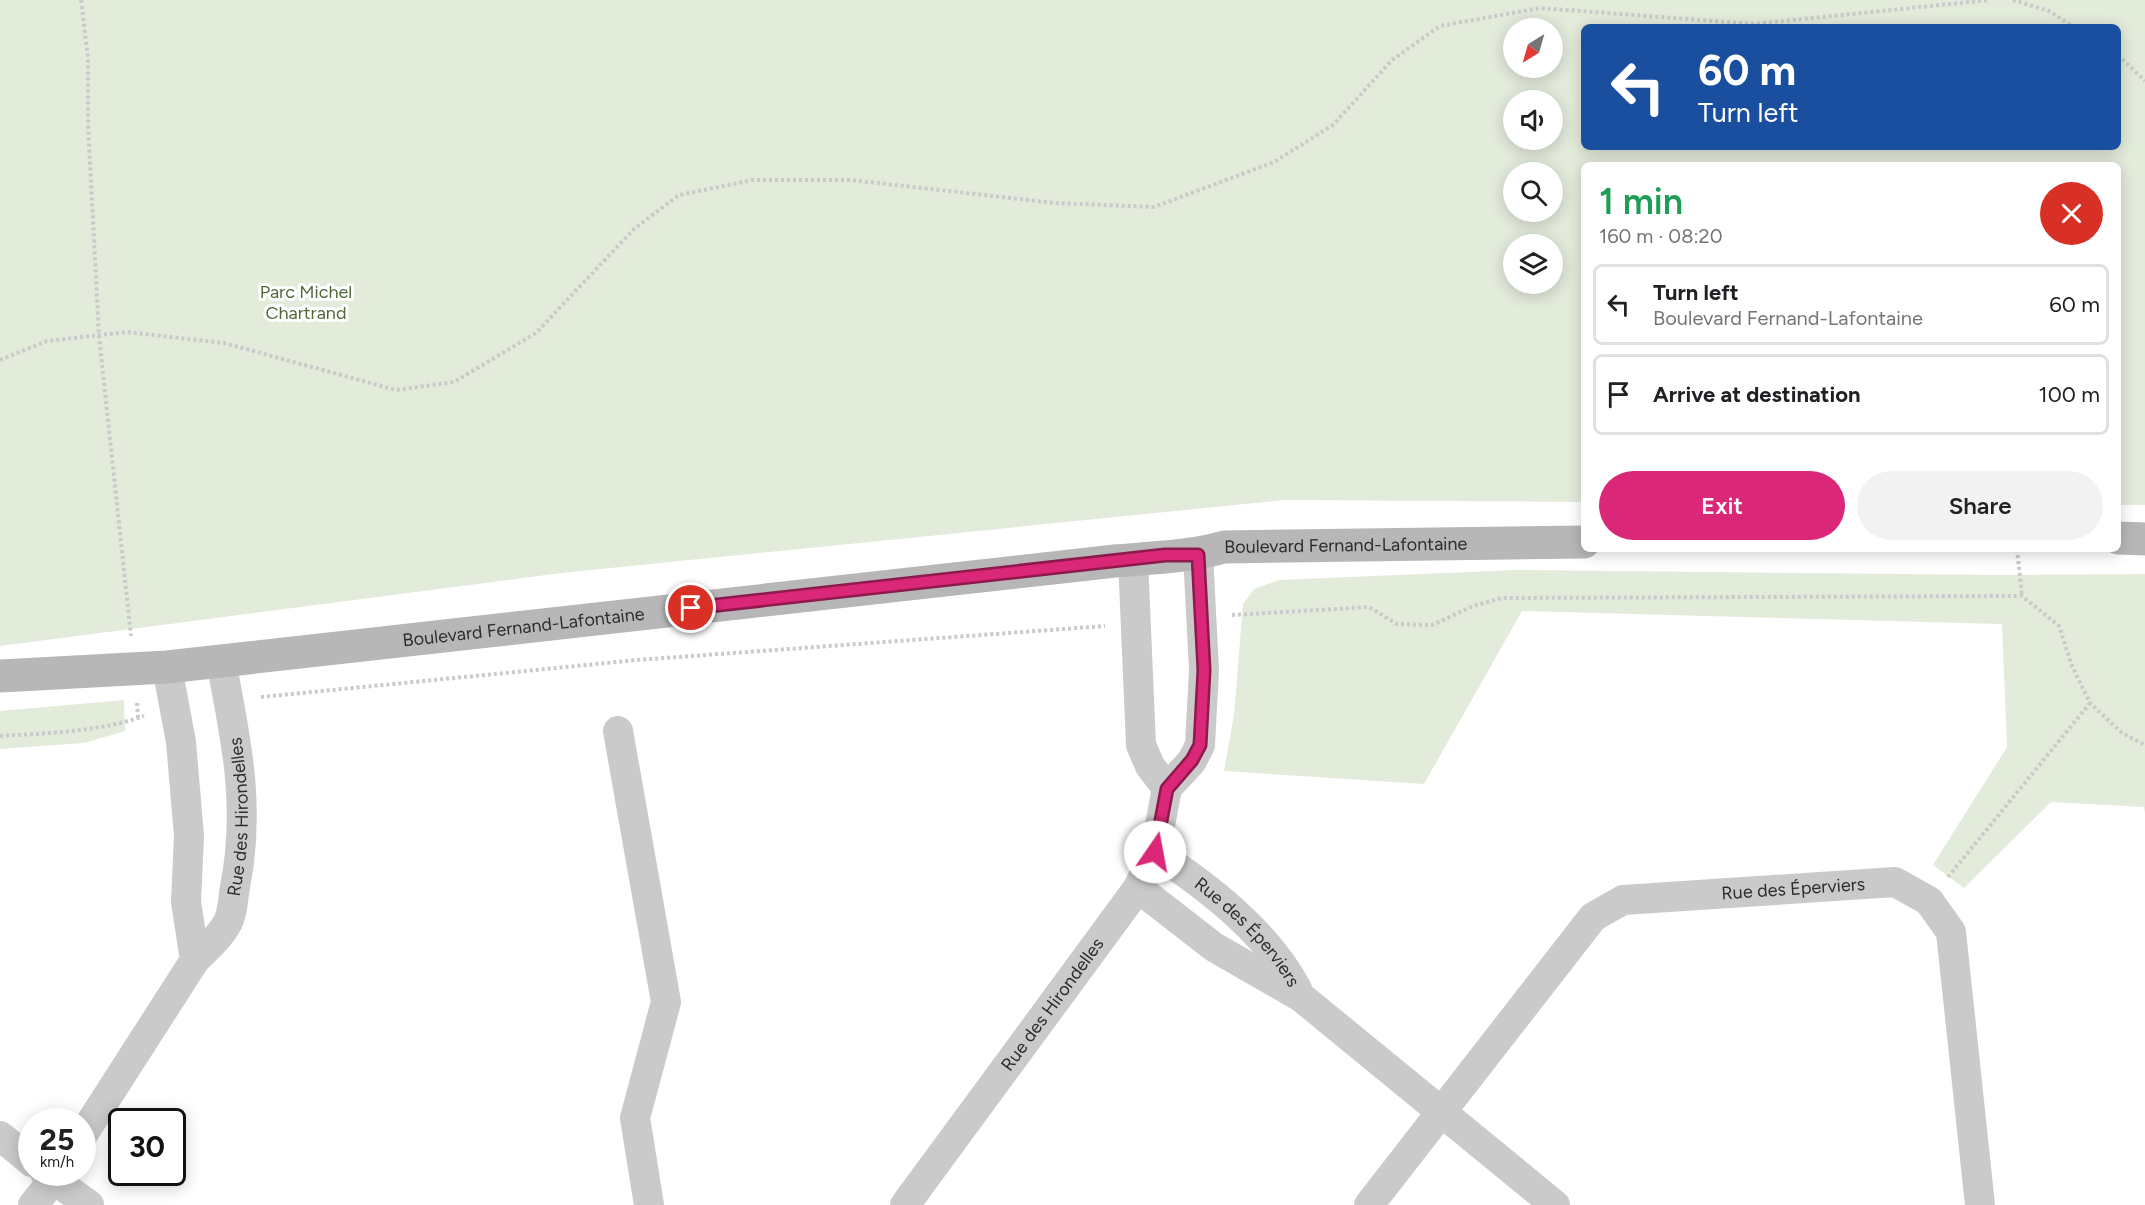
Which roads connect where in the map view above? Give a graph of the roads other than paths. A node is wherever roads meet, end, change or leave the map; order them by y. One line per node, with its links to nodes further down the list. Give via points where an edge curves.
1 (2121, 538): 2 (street)
2 (2145, 539)
3 (1581, 542): 4 (street, Boulevard Fernand-Lafontaine, via 1224,547)
4 (1198, 555): 5 (street, Boulevard Fernand-Lafontaine); 10 (street, Rue des Hirondelles, via 1204,670 1200,745)
5 (1133, 559): 6 (street, Boulevard Fernand-Lafontaine); 10 (street, via 1140,745)
6 (221, 661): 7 (street, Boulevard Fernand-Lafontaine); 13 (street, Rue des Hirondelles, via 240,768 243,822 228,921)
7 (167, 667): 8 (street, Boulevard Fernand-Lafontaine); 13 (street, via 181,742 189,836 186,902)
8 (0, 676)
9 (618, 731): 23 (street, via 666,1002 634,1118)
10 (1167, 789): 11 (street, Rue des Hirondelles)
11 (1155, 852): 12 (street, Rue des Hirondelles); 14 (street, Rue des Éperviers, via 1234,913 1289,975)
12 (1138, 888): 14 (street, Rue des Éperviers, via 1214,947); 24 (street, Rue des Hirondelles)
13 (195, 960): 16 (street, Rue des Hirondelles)
14 (1301, 997): 15 (street, Rue des Éperviers)
15 (1441, 1112): 25 (street, Rue des Éperviers); 26 (street, Rue des Éperviers); 27 (street, Rue des Éperviers, via 1593,917 1623,900 1895,882 1929,901 1951,932)
16 (96, 1114)
17 (0, 1136): 18 (street)
18 (18, 1150)
19 (41, 1186): 21 (street)
20 (65, 1186): 22 (street)
21 (33, 1205)
22 (89, 1205)
23 (649, 1205)
24 (905, 1205)
25 (1369, 1205)
26 (1555, 1205)
27 (1980, 1205)

